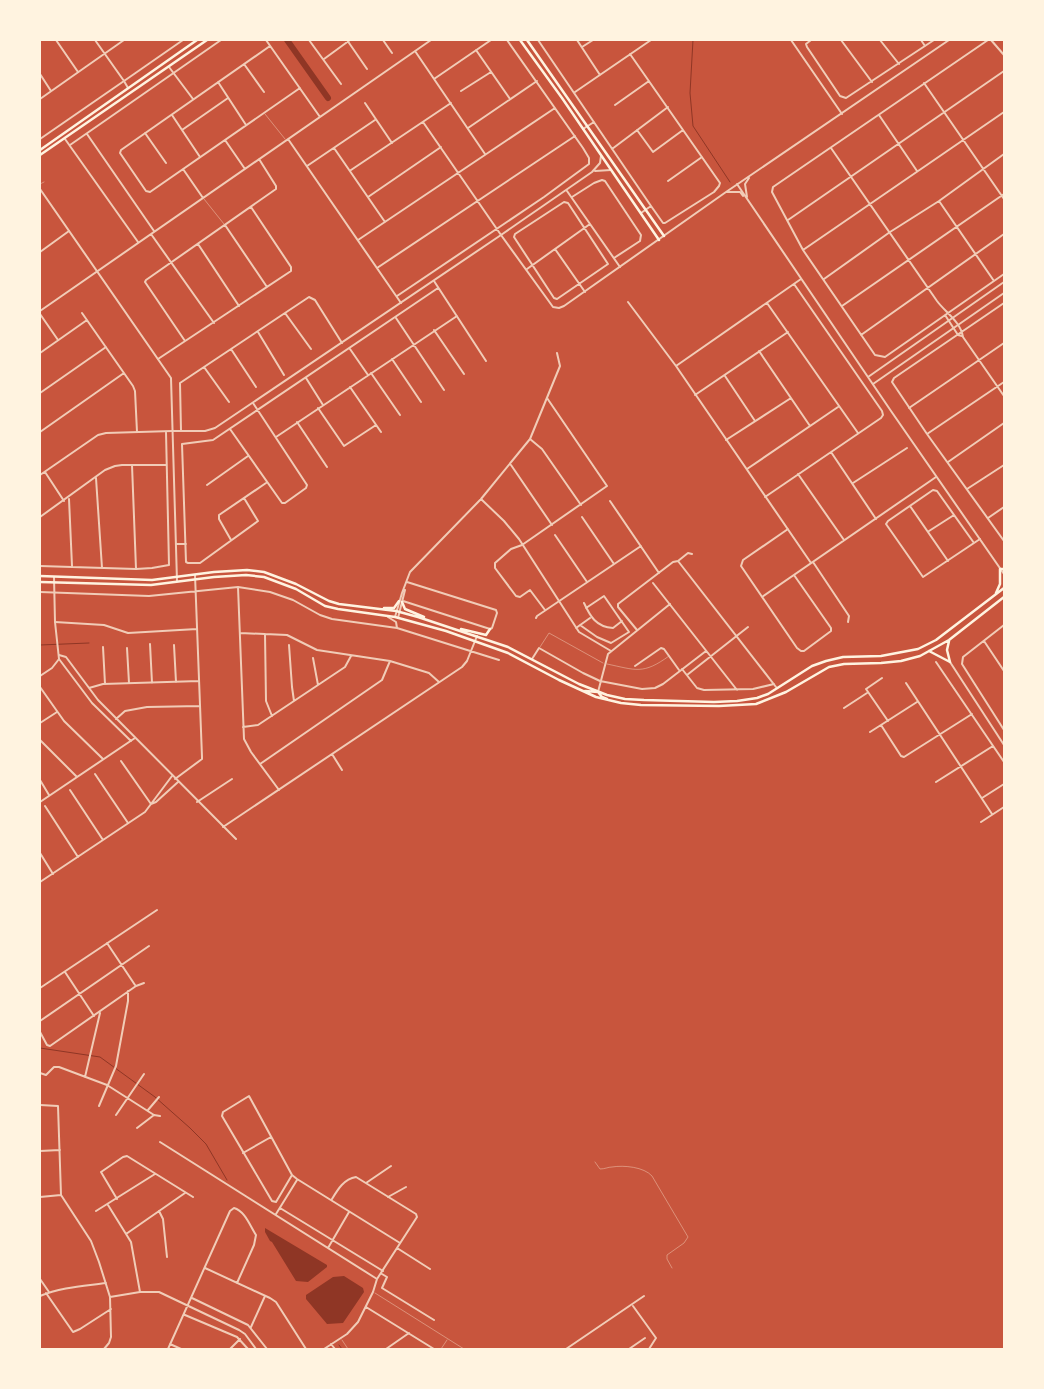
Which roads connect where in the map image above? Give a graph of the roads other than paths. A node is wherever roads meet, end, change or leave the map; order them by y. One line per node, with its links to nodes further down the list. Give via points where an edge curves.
1 (56, 40): 45 (street)
2 (95, 40): 35 (street)
3 (124, 40): 35 (street)
4 (183, 40): 54 (street)
5 (196, 40): 59 (main road)
6 (208, 40): 41 (main road)
7 (222, 40): 47 (street)
8 (266, 40): 29 (street)
9 (309, 40): 38 (street)
10 (383, 40): 34 (street)
11 (431, 40): 33 (street)
12 (491, 40): 32 (street)
13 (507, 40): 52 (street)
14 (520, 40): 87 (main road)
15 (527, 40): 85 (main road)
16 (538, 40): 64 (street)
17 (577, 40): 31 (street)
18 (593, 40): 31 (street)
19 (651, 40): 36 (street)
20 (790, 40): 49 (street)
21 (811, 40): 43 (street, via 806,44)
22 (841, 40): 56 (street)
23 (880, 40): 40 (street)
24 (921, 40): 30 (street)
25 (934, 40): 30 (street)
26 (949, 40): 78 (street)
27 (989, 40): 37 (street); 57 (street)
28 (348, 41): 38 (street); 42 (street)
29 (270, 46): 39 (street); 60 (street)
30 (925, 46): 40 (street)
31 (582, 48): 50 (street)
32 (476, 50): 46 (street); 51 (street)
33 (415, 51): 51 (street); 80 (street)
34 (392, 53)
35 (105, 54): 45 (street); 54 (street)
36 (630, 54): 50 (street); 53 (street)
37 (1004, 55)
38 (323, 59): 58 (street)
39 (244, 64): 55 (street); 63 (street)
40 (899, 64): 56 (street)
41 (169, 67): 47 (street); 94 (main road)
42 (367, 69)
43 (820, 69): 49 (street); 56 (street, via 843,98 850,98)
44 (1004, 70): 74 (street)
45 (78, 72): 61 (street)
46 (491, 72): 62 (street); 67 (street)
47 (174, 73): 68 (street); 92 (street)
48 (40, 74): 61 (street)
49 (814, 74): 78 (street)
50 (600, 75): 64 (street)
51 (434, 79): 70 (street)
52 (537, 81): 67 (street); 73 (street)
53 (649, 81): 71 (street); 72 (street)
54 (124, 82): 59 (street); 95 (street)
55 (218, 82): 65 (street); 68 (street)
56 (872, 82)
57 (924, 83): 74 (street); 79 (street)
58 (341, 84)
59 (128, 88): 106 (main road)
60 (300, 88): 76 (street); 80 (street)
61 (51, 91): 66 (street)
62 (461, 91)
63 (264, 92)
64 (574, 93): 83 (street)
65 (228, 98): 84 (street); 88 (street)
66 (40, 99)
67 (510, 99): 86 (street)
68 (193, 100): 77 (street)
69 (365, 103): 81 (street)
70 (451, 103): 82 (street); 86 (street)
71 (615, 105)
72 (668, 107): 89 (street); 90 (street)
73 (555, 108): 93 (street); 107 (street)
74 (943, 112): 98 (street); 100 (street)
75 (1004, 112): 98 (street)
76 (264, 113): 84 (street); 97 (lane)
77 (172, 114): 88 (street); 91 (street)
78 (842, 114): 124 (street)
79 (879, 115): 100 (street); 104 (street)
80 (320, 117): 97 (street)
81 (375, 120): 99 (street); 103 (street)
82 (423, 122): 99 (street); 102 (street)
83 (594, 122): 85 (street); 105 (street)
84 (246, 125): 96 (street)
85 (587, 126): 87 (street); 144 (main road)
86 (468, 128): 107 (street)
87 (583, 129): 110 (main road)
88 (182, 130): 111 (street)
89 (637, 130): 90 (street, via 653,152); 105 (street)
90 (683, 130): 112 (street)
91 (145, 133): 114 (street); 117 (street, via 120,153 146,191 150,192)
92 (86, 134): 101 (street); 154 (street)
93 (575, 136): 139 (street); 152 (street, via 589,158 589,164)
94 (65, 138): 101 (street); 109 (main road)
95 (40, 139)
96 (225, 140): 111 (street); 118 (street)
97 (287, 140): 113 (street); 115 (street)
98 (963, 140): 116 (street); 121 (street)
99 (392, 143): 119 (street)
100 (898, 144): 121 (street); 125 (street)
101 (70, 145): 162 (street)
102 (441, 147): 123 (street); 134 (street)
103 (334, 148): 115 (street); 119 (street)
104 (831, 148): 125 (street); 146 (street, via 772,189)
105 (612, 149): 142 (street)
106 (40, 150)
107 (486, 154): 123 (street)
108 (1004, 154): 116 (street)
109 (40, 155)
110 (601, 156): 120 (main road); 122 (street, via 600,163)
111 (200, 157): 117 (street)
112 (702, 157): 126 (street); 142 (street, via 720,183 714,192 665,223)
113 (259, 159): 118 (street); 143 (street, via 276,189)
114 (166, 163)
115 (307, 166): 160 (street)
116 (983, 168): 133 (street); 140 (street)
117 (183, 169): 136 (street)
118 (245, 169): 136 (street)
119 (351, 170): 134 (street)
120 (611, 170): 122 (street); 145 (main road)
121 (917, 171): 141 (street)
122 (592, 172): 131 (street)
123 (459, 173): 139 (street); 147 (street)
124 (750, 176): 129 (street); 137 (street, via 744,189)
125 (851, 176): 141 (street); 146 (street)
126 (668, 181)
127 (44, 182): 128 (lane)
128 (40, 184)
129 (738, 184): 132 (street); 137 (street)
130 (40, 189): 153 (street)
131 (567, 190): 135 (street); 158 (street)
132 (726, 192): 137 (street, via 740,192); 159 (street)
133 (1003, 195): 138 (street); 150 (street)
134 (368, 197): 147 (street)
135 (572, 197): 148 (street); 168 (street, via 599,181 608,184 641,235 640,241)
136 (203, 198): 149 (lane); 154 (street)
137 (747, 199): 177 (street)
138 (1004, 199)
139 (478, 201): 152 (street); 173 (street)
140 (938, 201): 150 (street); 155 (street)
141 (870, 203): 155 (street); 165 (street)
142 (651, 206): 144 (street)
143 (251, 207): 149 (street); 184 (street, via 292,269)
144 (646, 210): 145 (street); 159 (main road)
145 (640, 213): 161 (main road)
146 (788, 221): 165 (street)
147 (385, 222): 160 (street)
148 (590, 224): 151 (street); 168 (street)
149 (224, 225): 163 (street); 184 (street)
150 (956, 227): 167 (street); 169 (street)
151 (584, 228): 164 (street); 171 (street, via 566,202 515,234 514,239); 182 (street, via 608,264)
152 (497, 229): 158 (street); 189 (street)
153 (69, 231): 166 (street); 175 (street)
154 (154, 232): 156 (street)
155 (890, 232): 169 (street); 178 (street)
156 (151, 234): 162 (street); 170 (street)
157 (1004, 234): 167 (street)
158 (501, 235): 174 (street); 179 (street)
159 (664, 236): 161 (street)
160 (358, 240): 173 (street)
161 (659, 240): 172 (street)
162 (138, 242): 175 (street)
163 (198, 244): 170 (street); 194 (street)
164 (555, 249): 171 (street); 182 (street)
165 (803, 250): 178 (street)
166 (40, 252)
167 (975, 254): 180 (street); 185 (street)
168 (614, 258): 172 (street)
169 (909, 260): 185 (street); 195 (street)
170 (171, 262): 208 (street); 219 (street, via 145,282)
171 (532, 265): 174 (street); 182 (street, via 554,298 559,299)
172 (620, 267): 187 (street)
173 (377, 268): 189 (street)
174 (527, 269): 187 (street, via 556,308)
175 (97, 272): 196 (street); 231 (street)
176 (1004, 274): 180 (street)
177 (801, 279): 183 (street); 242 (street)
178 (824, 279): 195 (street)
179 (434, 281): 186 (street); 190 (street)
180 (994, 281): 198 (street)
181 (1004, 282): 205 (street)
182 (579, 284): 187 (street)
183 (794, 284): 192 (street); 276 (street, via 883,413 881,418)
184 (268, 287): 194 (street)
185 (928, 287): 197 (street); 215 (street)
186 (438, 288): 203 (street); 204 (street)
187 (585, 292)
188 (1004, 292): 209 (street)
189 (397, 296): 190 (street)
190 (401, 302): 220 (street)
191 (628, 302): 234 (street)
192 (767, 303): 213 (street); 234 (street)
193 (1004, 303): 214 (street)
194 (239, 306): 208 (street)
195 (842, 306): 215 (street)
196 (40, 311)
197 (944, 311): 198 (street); 202 (street)
198 (948, 312): 202 (street); 205 (street)
199 (82, 313): 206 (street)
200 (285, 313): 212 (street); 220 (street, via 310,297); 225 (street)
201 (40, 314): 218 (street)
202 (944, 315): 207 (street); 215 (street, via 884,357 875,355)
203 (457, 316): 211 (street); 233 (street)
204 (396, 318): 222 (street); 226 (street)
205 (952, 318): 207 (street); 209 (street)
206 (87, 320): 218 (street); 223 (street)
207 (948, 321): 210 (street); 242 (street)
208 (214, 323): 219 (street)
209 (957, 325): 210 (street); 214 (street)
210 (953, 328): 216 (street); 245 (street)
211 (434, 330): 222 (street); 238 (street)
212 (258, 332): 224 (street); 239 (street)
213 (788, 332): 227 (street); 259 (street)
214 (962, 332): 216 (street); 217 (street)
215 (861, 335)
216 (958, 335): 217 (street); 261 (street, via 894,378 892,382)
217 (963, 337): 232 (street)
218 (58, 340): 228 (street)
219 (185, 341): 231 (street)
220 (342, 343): 257 (street)
221 (1004, 343): 232 (street)
222 (414, 344): 230 (street); 249 (street)
223 (106, 347): 237 (street); 250 (street)
224 (231, 349): 235 (street); 246 (street)
225 (311, 349)
226 (350, 349): 240 (street); 243 (street)
227 (759, 351): 241 (street); 254 (street)
228 (40, 353)
229 (557, 353): 253 (street, via 560,366)
230 (392, 358): 236 (street); 256 (street)
231 (158, 360): 274 (street, via 171,378)
232 (978, 360): 248 (street); 261 (street)
233 (486, 361)
234 (676, 366): 251 (street)
235 (204, 367): 255 (street); 270 (street, via 179,386)
236 (371, 372): 240 (street); 263 (street)
237 (124, 373): 271 (street); 272 (street, via 135,391)
238 (464, 374)
239 (284, 375)
240 (368, 375): 247 (street)
241 (724, 375): 251 (street); 264 (street)
242 (868, 377): 245 (street)
243 (306, 378): 258 (street); 262 (street)
244 (1004, 382): 248 (street)
245 (872, 384): 295 (street)
246 (256, 387)
247 (350, 387): 258 (street); 267 (street)
248 (998, 387): 252 (street); 277 (street)
249 (444, 390)
250 (40, 393)
251 (695, 395): 280 (street)
252 (1004, 396)
253 (547, 398): 279 (street); 306 (street, via 607,486)
254 (791, 398): 264 (street); 268 (street)
255 (229, 402)
256 (421, 402)
257 (252, 403): 262 (street); 270 (street, via 215,428)
258 (323, 405): 260 (street)
259 (838, 407): 268 (street); 276 (street)
260 (318, 408): 265 (street); 267 (street, via 344,446)
261 (909, 408): 277 (street)
262 (257, 410): 269 (street); 278 (street)
263 (400, 415)
264 (755, 421): 280 (street)
265 (297, 422): 278 (street); 289 (street)
266 (1004, 424): 284 (street)
267 (376, 425): 275 (street)
268 (810, 426): 290 (street)
269 (230, 429): 283 (street); 326 (street, via 209,442 182,444)
270 (181, 431): 274 (street)
271 (40, 432)
272 (137, 432): 273 (street); 291 (street, via 98,435)
273 (166, 432): 274 (street); 287 (street)
274 (172, 432): 315 (street)
275 (381, 432)
276 (858, 433): 282 (street)
277 (927, 434): 284 (street)
278 (276, 437): 296 (street, via 307,487 283,504)
279 (530, 440): 285 (street); 306 (street, via 542,449)
280 (726, 440): 290 (street)
281 (908, 448): 297 (street)
282 (830, 452): 292 (street); 297 (street)
283 (248, 455): 296 (street); 298 (street)
284 (948, 462): 299 (street)
285 (510, 464): 303 (street); 314 (street)
286 (132, 465): 287 (street); 294 (street, via 115,466); 337 (street)
287 (166, 465): 316 (street)
288 (1004, 465): 299 (street)
289 (327, 467)
290 (746, 469): 300 (street)
291 (45, 472): 293 (street); 304 (street)
292 (798, 474): 300 (street); 322 (street)
293 (40, 475)
294 (96, 477): 301 (street); 336 (street)
295 (936, 477): 312 (street); 320 (street)
296 (267, 483): 302 (street)
297 (852, 484): 312 (street)
298 (207, 485)
299 (967, 489): 313 (street)
300 (765, 496): 317 (street)
301 (69, 498): 304 (street); 335 (street)
302 (244, 498): 321 (street, via 218,516); 321 (street, via 258,520)
303 (480, 499): 327 (street, via 504,521); 350 (street, via 410,572)
304 (64, 501): 310 (street)
305 (610, 501): 328 (street)
306 (581, 505): 314 (street)
307 (910, 506): 309 (street, via 932,490); 318 (street); 331 (street, via 888,521 886,526 922,576)
308 (1004, 507): 313 (street)
309 (954, 514): 318 (street); 324 (street)
310 (40, 517)
311 (582, 517): 333 (street)
312 (876, 518): 322 (street)
313 (987, 518): 323 (street)
314 (552, 525): 327 (street)
315 (175, 527): 316 (street); 325 (street)
316 (168, 528): 337 (street, via 169,565)
317 (788, 529): 332 (street); 359 (street, via 741,564)
318 (928, 532): 331 (street)
319 (555, 535): 351 (street)
320 (980, 539): 324 (street); 338 (street)
321 (231, 540): 326 (street, via 200,562 190,564 186,562)
322 (844, 540): 332 (street)
323 (1004, 541)
324 (974, 543): 331 (street)
325 (176, 544): 326 (street); 344 (street)
326 (186, 544)
327 (522, 545): 362 (street); 367 (street, via 511,549 495,563 495,568 516,596 530,590)
328 (641, 546): 333 (street); 339 (street)
329 (692, 554): 330 (street, via 688,553)
330 (678, 561): 339 (street); 388 (street)
331 (948, 561)
332 (812, 563): 342 (street); 376 (street, via 849,616)
333 (614, 564): 351 (street)
334 (40, 566): 335 (street)
335 (72, 566): 336 (street)
336 (102, 568): 337 (street)
337 (136, 569)
338 (1002, 569): 341 (street); 358 (main road)
339 (659, 573): 385 (street, via 618,605)
340 (195, 574): 344 (main road); 346 (street); 366 (main road, via 264,572 329,601)
341 (1004, 574)
342 (794, 575): 359 (street); 359 (street, via 832,631 806,650 800,651)
343 (40, 576): 345 (main road)
344 (177, 576): 345 (main road, via 152,580); 347 (street)
345 (54, 577): 349 (street)
346 (196, 579): 347 (main road); 356 (street); 369 (main road, via 246,575 264,577 296,589 326,606)
347 (177, 581): 349 (main road, via 151,585)
348 (40, 582): 349 (main road)
349 (54, 582): 357 (street)
350 (407, 582): 361 (street); 384 (street, via 496,610)
351 (587, 582): 362 (street)
352 (653, 583): 364 (street)
353 (238, 587): 356 (street); 380 (street, via 270,592 320,615); 386 (street)
354 (1004, 588): 358 (main road)
355 (40, 592): 357 (street)
356 (196, 592): 357 (street, via 150,596); 383 (street)
357 (54, 593): 375 (street)
358 (996, 594): 433 (main road, via 918,649 826,661)
359 (762, 597)
360 (1004, 597): 390 (main road)
361 (401, 601): 366 (main road, via 394,608); 368 (street); 373 (main road, via 405,609); 384 (street)
362 (559, 601): 367 (street); 382 (street)
363 (584, 603): 365 (street)
364 (670, 604): 385 (street); 401 (street)
365 (586, 608): 372 (street); 374 (street, via 604,596)
366 (378, 609): 368 (main road)
367 (545, 610): 371 (street)
368 (398, 612): 370 (street); 373 (main road)
369 (380, 614): 370 (main road); 380 (street, via 396,622)
370 (396, 617): 391 (main road)
371 (536, 618)
372 (590, 618): 374 (street, via 608,628); 377 (street)
373 (431, 621): 381 (main road)
374 (622, 621): 377 (street, via 629,631 611,643)
375 (55, 622): 383 (street, via 104,624 128,633); 406 (street)
376 (848, 622)
377 (580, 625): 382 (street)
378 (1004, 625): 392 (street)
379 (748, 627): 388 (street)
380 (397, 628): 399 (street)
381 (455, 628): 384 (main road, via 486,635); 389 (main road)
382 (576, 628): 400 (street, via 582,636)
383 (197, 629): 420 (street)
384 (490, 629)
385 (637, 630): 400 (street)
386 (240, 632): 387 (street); 449 (street)
387 (265, 634): 403 (street, via 288,635 317,650); 444 (street, via 266,701)
388 (737, 635): 405 (street); 428 (street)
389 (477, 636): 391 (street); 408 (main road)
390 (950, 640): 402 (main road); 412 (main road)
391 (475, 641): 399 (street); 432 (main road, via 508,652)
392 (984, 641): 416 (street); 450 (street, via 963,657 962,664)
393 (150, 644): 422 (street)
394 (174, 645): 423 (street)
395 (290, 645): 437 (street)
396 (103, 647): 427 (street)
397 (127, 648): 425 (street)
398 (540, 648): 408 (street); 413 (lane, via 549,633); 421 (street)
399 (471, 651): 409 (street); 424 (street, via 462,667)
400 (611, 651): 413 (street)
401 (706, 651): 405 (street); 415 (street)
402 (929, 652): 412 (main road); 439 (main road, via 901,661 829,667 786,692 756,704 641,705)
403 (352, 655): 410 (street); 429 (street, via 345,667)
404 (669, 656): 413 (lane, via 650,668 636,670); 414 (street, via 661,648); 415 (street)
405 (710, 656): 417 (street); 434 (street)
406 (59, 657): 418 (street, via 52,668); 431 (street, via 66,657); 455 (street, via 92,703)
407 (313, 658): 429 (street)
408 (532, 659): 436 (main road)
409 (499, 660)
410 (390, 661): 424 (street, via 430,673); 462 (street, via 382,680)
411 (936, 662): 443 (street)
412 (950, 662): 456 (street)
413 (604, 664): 421 (street)
414 (635, 666)
415 (681, 670): 417 (street); 421 (street, via 663,684 647,689)
416 (1004, 670)
417 (686, 675): 434 (street, via 700,690)
418 (40, 676)
419 (882, 678): 435 (street)
420 (199, 681): 423 (street); 440 (street)
421 (600, 681): 436 (street)
422 (152, 682): 423 (street); 425 (street)
423 (176, 682)
424 (439, 682): 458 (street)
425 (129, 683): 427 (street)
426 (906, 683): 438 (street)
427 (105, 684): 431 (street)
428 (774, 684): 433 (street); 434 (street)
429 (318, 685): 437 (street)
430 (40, 687): 442 (street)
431 (89, 688): 445 (street)
432 (577, 688): 436 (main road); 439 (main road, via 592,696)
433 (777, 688): 436 (main road, via 757,698 729,702 634,699)
434 (737, 690)
435 (867, 691): 441 (street); 446 (street)
436 (598, 692): 439 (main road, via 602,697)
437 (294, 701): 444 (street)
438 (918, 701): 446 (street); 452 (street)
439 (618, 702)
440 (200, 706): 445 (street, via 148,707 125,711); 468 (street, via 202,759)
441 (844, 708)
442 (57, 712): 447 (street); 459 (street)
443 (972, 714): 452 (street); 457 (street)
444 (272, 716): 449 (street, via 258,725)
445 (116, 718): 453 (street)
446 (888, 721): 448 (street)
447 (40, 723)
448 (881, 725): 451 (street); 452 (street, via 903,756)
449 (243, 727): 462 (street, via 244,739)
450 (1004, 730)
451 (870, 732)
452 (940, 735): 463 (street)
453 (135, 738): 455 (street); 466 (street)
454 (40, 740): 467 (street)
455 (131, 741): 459 (street)
456 (1004, 745)
457 (993, 746): 461 (street); 463 (street)
458 (332, 754): 464 (street); 475 (street)
459 (103, 759): 467 (street)
460 (121, 761): 480 (street)
461 (1004, 762)
462 (260, 764): 475 (street)
463 (961, 766): 472 (street); 477 (street)
464 (342, 770)
465 (95, 774): 485 (street)
466 (172, 776): 468 (street); 480 (street)
467 (77, 777): 476 (street)
468 (175, 779): 471 (street)
469 (232, 779): 479 (street)
470 (40, 780): 476 (street)
471 (178, 782): 479 (street); 480 (street)
472 (936, 782)
473 (1004, 784): 477 (street)
474 (70, 790): 488 (street)
475 (279, 790): 486 (street)
476 (50, 795): 478 (street)
477 (982, 798): 483 (street)
478 (40, 802)
479 (197, 802): 486 (street)
480 (152, 804): 485 (street, via 146,812)
481 (45, 806): 490 (street)
482 (1004, 807): 483 (street)
483 (992, 814): 484 (street)
484 (981, 822)
485 (128, 823): 488 (street)
486 (223, 827): 487 (street)
487 (236, 839)
488 (103, 840): 490 (street)
489 (40, 853): 491 (street)
490 (78, 857): 491 (street)
491 (53, 874): 492 (street)
492 (40, 882)
493 (157, 910): 494 (street)
494 (107, 943): 496 (street); 497 (street)
495 (149, 946): 496 (street)
496 (122, 965): 499 (street); 502 (street)
497 (65, 971): 500 (street); 502 (street)
498 (144, 983): 499 (street)
499 (136, 986): 501 (street)
500 (40, 988)
501 (128, 991): 503 (street); 510 (street, via 116,1066)
502 (79, 994): 504 (street); 505 (street)
503 (100, 1012): 504 (street); 509 (street)
504 (94, 1016): 506 (street, via 50,1046)
505 (40, 1021)
506 (40, 1032)
507 (40, 1073): 509 (street, via 44,1075 59,1067)
508 (144, 1074): 511 (street)
509 (85, 1077): 510 (street)
510 (107, 1085): 511 (street); 514 (street)
511 (129, 1098): 515 (street); 516 (street)
512 (158, 1098): 515 (street)
513 (40, 1105): 522 (street, via 57,1105 59,1108)
514 (99, 1106)
515 (148, 1110): 517 (street)
516 (116, 1115)
517 (154, 1115): 518 (street); 519 (street)
518 (160, 1116)
519 (137, 1128)
520 (271, 1137): 524 (street); 524 (street, via 248,1096 222,1114); 528 (street)
521 (160, 1142): 544 (street)
522 (60, 1150): 523 (street); 533 (street)
523 (40, 1151)
524 (243, 1153): 528 (street, via 270,1200 276,1202)
525 (595, 1162): 552 (lane, via 600,1169 614,1166 636,1168 652,1176 688,1237 684,1244 667,1255)
526 (391, 1166): 530 (street)
527 (155, 1174): 532 (street); 537 (street); 537 (street, via 127,1156 118,1159 101,1172)
528 (292, 1175): 529 (street)
529 (297, 1179): 538 (street); 540 (street)
530 (366, 1183): 536 (street); 538 (street, via 354,1177 340,1186)
531 (406, 1187): 536 (street)
532 (185, 1193): 535 (street); 542 (street)
533 (60, 1195): 534 (street); 557 (street, via 91,1241)
534 (40, 1196)
535 (193, 1197)
536 (388, 1197): 547 (street, via 417,1215)
537 (117, 1199): 539 (street)
538 (331, 1200): 543 (street)
539 (108, 1205): 541 (street); 545 (street)
540 (280, 1208): 544 (street); 546 (street)
541 (96, 1211)
542 (158, 1211): 545 (street); 550 (street, via 163,1220)
543 (349, 1212): 546 (street); 547 (street)
544 (276, 1214): 548 (street)
545 (126, 1234): 560 (street, via 133,1248)
546 (332, 1239): 548 (street); 554 (street)
547 (400, 1244): 549 (street)
548 (328, 1248): 556 (street)
549 (398, 1248): 553 (street); 554 (street)
550 (167, 1257)
551 (205, 1268): 558 (street); 558 (street, via 230,1211 239,1209 256,1235); 566 (street)
552 (672, 1268)
553 (430, 1269)
554 (382, 1272): 556 (street); 572 (street, via 387,1277 382,1288)
555 (40, 1279): 559 (street)
556 (378, 1280): 561 (street)
557 (106, 1283): 559 (street); 565 (street)
558 (236, 1283): 563 (street)
559 (48, 1292): 562 (street); 570 (street, via 72,1332)
560 (140, 1292): 565 (street); 568 (street, via 159,1292)
561 (373, 1292): 569 (street); 578 (lane)
562 (40, 1296)
563 (265, 1296): 573 (street); 588 (street, via 276,1302)
564 (644, 1296): 567 (street)
565 (110, 1297): 570 (street)
566 (192, 1298): 568 (street); 573 (street)
567 (632, 1305): 596 (street); 598 (street, via 656,1338)
568 (188, 1306): 571 (street); 586 (street, via 239,1330)
569 (366, 1306): 574 (street); 575 (street, via 358,1322)
570 (110, 1309): 581 (street, via 111,1337)
571 (184, 1314): 577 (street); 579 (street)
572 (434, 1320)
573 (251, 1327): 587 (street)
574 (409, 1333): 592 (street); 593 (street)
575 (340, 1338): 580 (street); 591 (lane)
576 (645, 1338): 597 (street)
577 (240, 1339): 584 (street); 585 (street)
578 (448, 1339): 594 (lane); 595 (lane)
579 (170, 1344): 582 (street); 583 (street)
580 (331, 1344): 589 (street); 590 (street)
581 (104, 1349)
582 (168, 1349)
583 (181, 1349)
584 (230, 1349)
585 (248, 1349)
586 (256, 1349)
587 (267, 1349)
588 (306, 1349)
589 (324, 1349)
590 (335, 1349)
591 (348, 1349)
592 (386, 1349)
593 (434, 1349)
594 (441, 1349)
595 (464, 1349)
596 (566, 1349)
597 (630, 1349)
598 (649, 1349)

